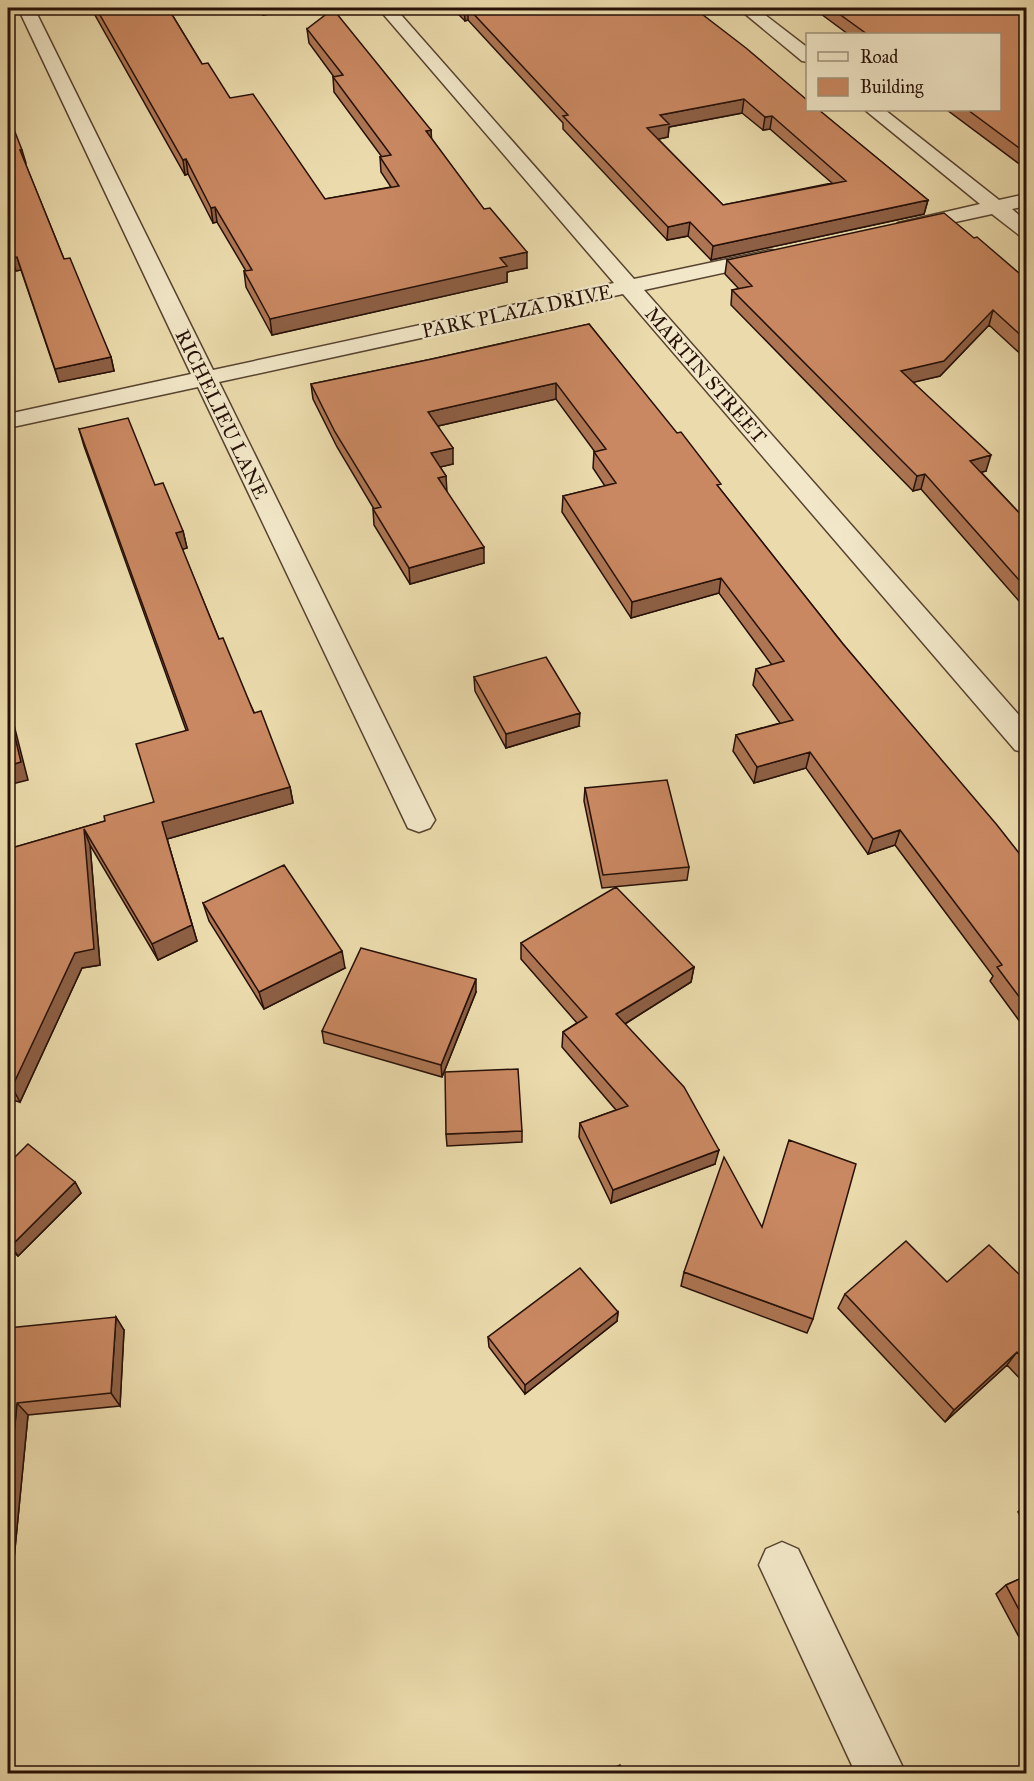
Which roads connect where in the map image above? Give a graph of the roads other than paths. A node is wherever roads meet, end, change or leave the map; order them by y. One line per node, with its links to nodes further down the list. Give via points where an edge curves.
1 (26, 8): 12 (street, RICHELIEU LANE)
2 (386, 8): 11 (street, MARTIN STREET)
3 (746, 8): 4 (street)
4 (806, 56)
5 (875, 111): 7 (street)
6 (1026, 200): 7 (street)
7 (996, 207): 8 (street); 9 (street)
8 (1026, 231)
9 (881, 232)
10 (789, 252): 11 (street, PARK PLAZA DRIVE)
11 (629, 287): 12 (street, PARK PLAZA DRIVE); 14 (street, MARTIN STREET)
12 (205, 379): 13 (street, PARK PLAZA DRIVE); 15 (street, RICHELIEU LANE)
13 (8, 421)
14 (1026, 742)
15 (419, 820)
16 (782, 1565): 17 (street)
17 (882, 1773)

